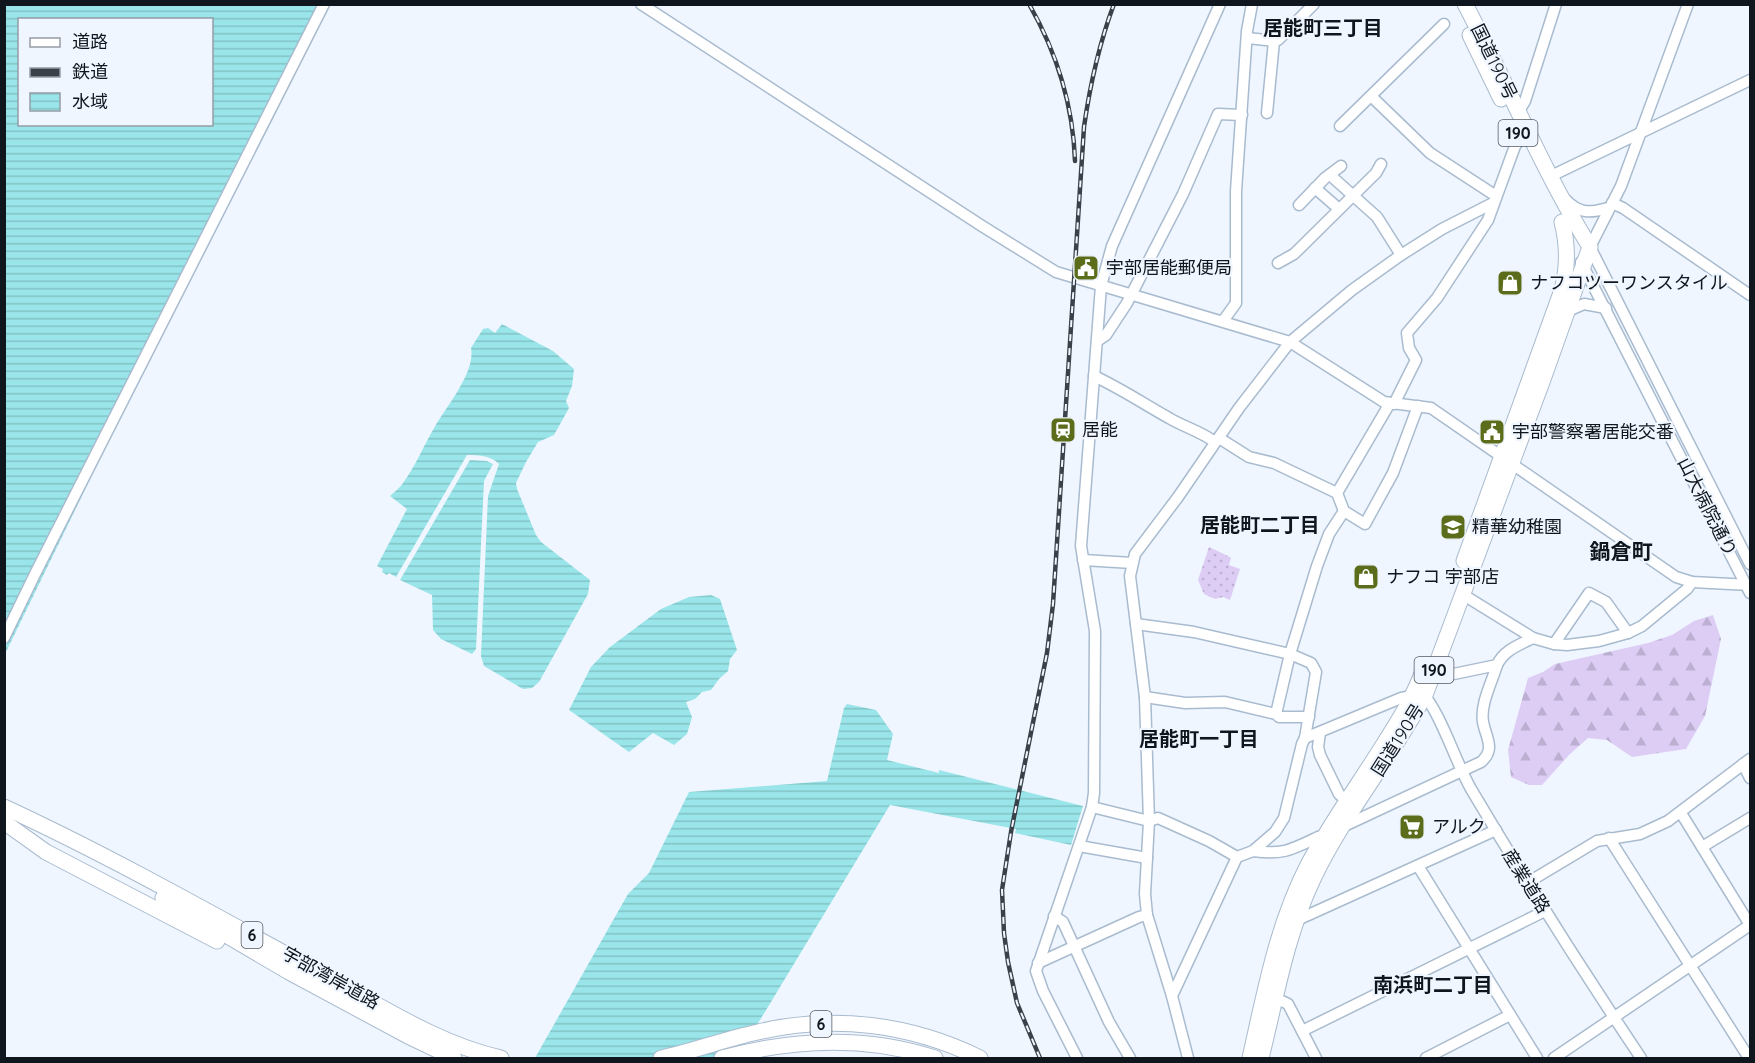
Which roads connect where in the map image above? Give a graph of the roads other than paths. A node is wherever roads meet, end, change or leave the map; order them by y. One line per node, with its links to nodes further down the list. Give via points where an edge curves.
1 (324, 4): 60 (street)
2 (641, 4): 36 (street, via 1044,265)
3 (1220, 4): 36 (street, via 1112,246)
4 (1251, 4): 11 (street)
5 (1314, 4): 12 (street)
6 (1455, 4): 20 (highway, 国道190号 / 190)
7 (1465, 4): 16 (highway, 国道190号 / 190)
8 (1556, 4): 16 (street)
9 (1688, 4): 19 (street)
10 (1444, 24): 14 (street)
11 (1248, 38): 12 (street); 17 (street)
12 (1274, 41): 15 (street)
13 (1750, 80): 19 (street)
14 (1372, 97): 18 (street); 27 (street, via 1430,153)
15 (1267, 113)
16 (1518, 113): 24 (highway, 国道190号 / 190)
17 (1242, 115): 37 (street, via 1218,114 1183,194); 41 (street, via 1236,191 1236,303)
18 (1341, 126)
19 (1640, 133): 24 (street); 29 (street)
20 (1520, 139): 27 (street); 31 (highway, 国道190号 / 190)
21 (1381, 164): 26 (street)
22 (1341, 165): 23 (street)
23 (1330, 176): 25 (street); 26 (street)
24 (1552, 182): 29 (street, via 1578,210 1594,212); 32 (highway, 国道190号 / 190)
25 (1316, 188): 28 (street); 30 (street)
26 (1353, 196): 30 (street); 33 (street, via 1377,217)
27 (1494, 199): 33 (street); 46 (street, via 1488,220 1437,298 1407,333 1416,360)
28 (1299, 205)
29 (1610, 206): 32 (street); 38 (street, via 1623,208)
30 (1339, 209): 34 (street, via 1294,254)
31 (1562, 222): 35 (highway, 国道190号 / 190); 44 (highway, 国道190号 / 190, via 1567,249 1566,277)
32 (1590, 247): 35 (highway, 国道190号 / 190); 54 (street, 山大病院通り)
33 (1401, 255): 43 (street)
34 (1278, 263)
35 (1582, 264): 39 (street, 山大病院通り); 40 (highway, 国道190号 / 190); 44 (highway, 国道190号 / 190)
36 (1101, 286): 37 (street); 42 (street)
37 (1131, 295): 41 (street); 42 (street, via 1111,328)
38 (1750, 295)
39 (1606, 308): 40 (street, via 1584,304); 56 (street, 山大病院通り)
40 (1568, 311): 49 (highway, 国道190号 / 190)
41 (1223, 321): 43 (street)
42 (1097, 341): 45 (street)
43 (1290, 342): 46 (street); 48 (street)
44 (1533, 375): 49 (highway, 国道190号 / 190)
45 (1094, 376): 48 (street, via 1175,422); 52 (street)
46 (1392, 404): 47 (street); 50 (street)
47 (1418, 406): 49 (street, via 1431,408); 51 (street, via 1393,473 1365,524)
48 (1217, 440): 50 (street); 53 (street)
49 (1507, 461): 55 (street, via 1667,571); 57 (highway, 国道190号 / 190); 66 (highway, 国道190号 / 190)
50 (1337, 493): 51 (street)
51 (1344, 511): 63 (street, via 1323,548)
52 (1083, 560): 53 (street); 77 (street, via 1095,631)
53 (1132, 563): 58 (street)
54 (1750, 564)
55 (1692, 582): 56 (street); 59 (street, via 1642,626)
56 (1749, 587)
57 (1462, 594): 61 (street); 65 (highway, 国道190号 / 190)
58 (1136, 624): 63 (street, via 1194,632); 67 (street)
59 (1628, 633): 62 (street, via 1599,641); 62 (street, via 1606,602 1589,593)
60 (4, 638)
61 (1533, 638): 62 (street); 64 (street, via 1507,652)
62 (1554, 644)
63 (1290, 654): 68 (street); 69 (street, via 1311,663 1316,672)
64 (1497, 665): 65 (street, via 1444,676); 73 (street, via 1483,712 1490,746 1487,757)
65 (1433, 674): 66 (highway, 国道190号 / 190)
66 (1418, 693): 70 (street); 73 (street, 産業道路); 75 (highway, 国道190号 / 190); 82 (highway, 国道190号 / 190, via 1411,722)
67 (1144, 697): 68 (street, via 1185,703 1225,702); 80 (street)
68 (1276, 714): 69 (street)
69 (1309, 717): 71 (street)
70 (1320, 733): 71 (street); 75 (street, via 1320,755 1339,794)
71 (1305, 738): 88 (street, via 1284,819)
72 (1747, 762): 74 (street); 78 (street)
73 (1460, 771): 82 (street); 83 (street, 産業道路)
74 (1750, 778)
75 (1347, 801): 82 (highway, 国道190号 / 190)
76 (4, 807): 105 (highway, 宇部湾岸道路 / 6, via 179,896); 105 (highway, via 43,817 204,900 328,972)
77 (1092, 807): 80 (street); 85 (street)
78 (1681, 813): 84 (street, via 1650,831); 86 (street)
79 (1750, 818): 86 (street)
80 (1149, 821): 89 (street, via 1158,818); 90 (street)
81 (4, 822): 105 (highway, via 62,861 170,917)
82 (1332, 830): 87 (street); 91 (highway, 国道190号 / 190); 97 (highway, 国道190号 / 190)
83 (1496, 830): 92 (street); 93 (street, 産業道路)
84 (1609, 838): 93 (street, via 1584,848); 102 (street)
85 (1079, 846): 90 (street); 96 (street)
86 (1702, 847): 98 (street)
87 (1292, 849): 88 (street, via 1273,854); 91 (street, via 1306,850)
88 (1252, 851): 89 (street)
89 (1237, 857): 103 (street)
90 (1147, 858): 95 (street)
91 (1310, 862): 104 (highway, 国道190号 / 190, via 1283,922)
92 (1418, 866): 97 (street); 100 (street)
93 (1527, 883): 94 (street, 産業道路)
94 (1545, 911): 100 (street); 107 (street, 産業道路)
95 (1147, 915): 99 (street); 103 (street)
96 (1054, 916): 99 (street, via 1063,922); 101 (street)
97 (1295, 921): 104 (highway, 国道190号 / 190)
98 (1750, 925): 102 (street)
99 (1074, 946): 101 (street); 117 (street)
100 (1469, 948): 106 (street); 108 (street)
101 (1038, 963): 116 (street, via 1037,979)
102 (1690, 965): 107 (street); 125 (street)
103 (1172, 996): 118 (street)
104 (1270, 996): 108 (street, via 1288,1004); 119 (highway, 国道190号 / 190); 120 (highway, 国道190号 / 190)
105 (377, 1012): 110 (highway, 宇部湾岸道路 / 6); 111 (highway, 宇部湾岸道路 / 6)
106 (1510, 1015): 109 (street); 122 (street)
107 (1614, 1017): 123 (street); 124 (street, 産業道路)
108 (1302, 1031): 121 (street)
109 (1427, 1058)
110 (454, 1059)
111 (501, 1059)
112 (661, 1059): 115 (highway, 6, via 758,1032 828,1023 916,1033)
113 (722, 1059): 114 (highway, 6, via 781,1045 830,1041 882,1046)
114 (935, 1059)
115 (980, 1059)
116 (1077, 1059)
117 (1130, 1059)
118 (1188, 1059)
119 (1250, 1059)
120 (1261, 1059)
121 (1316, 1059)
122 (1537, 1059)
123 (1554, 1059)
124 (1641, 1059)
125 (1749, 1059)

